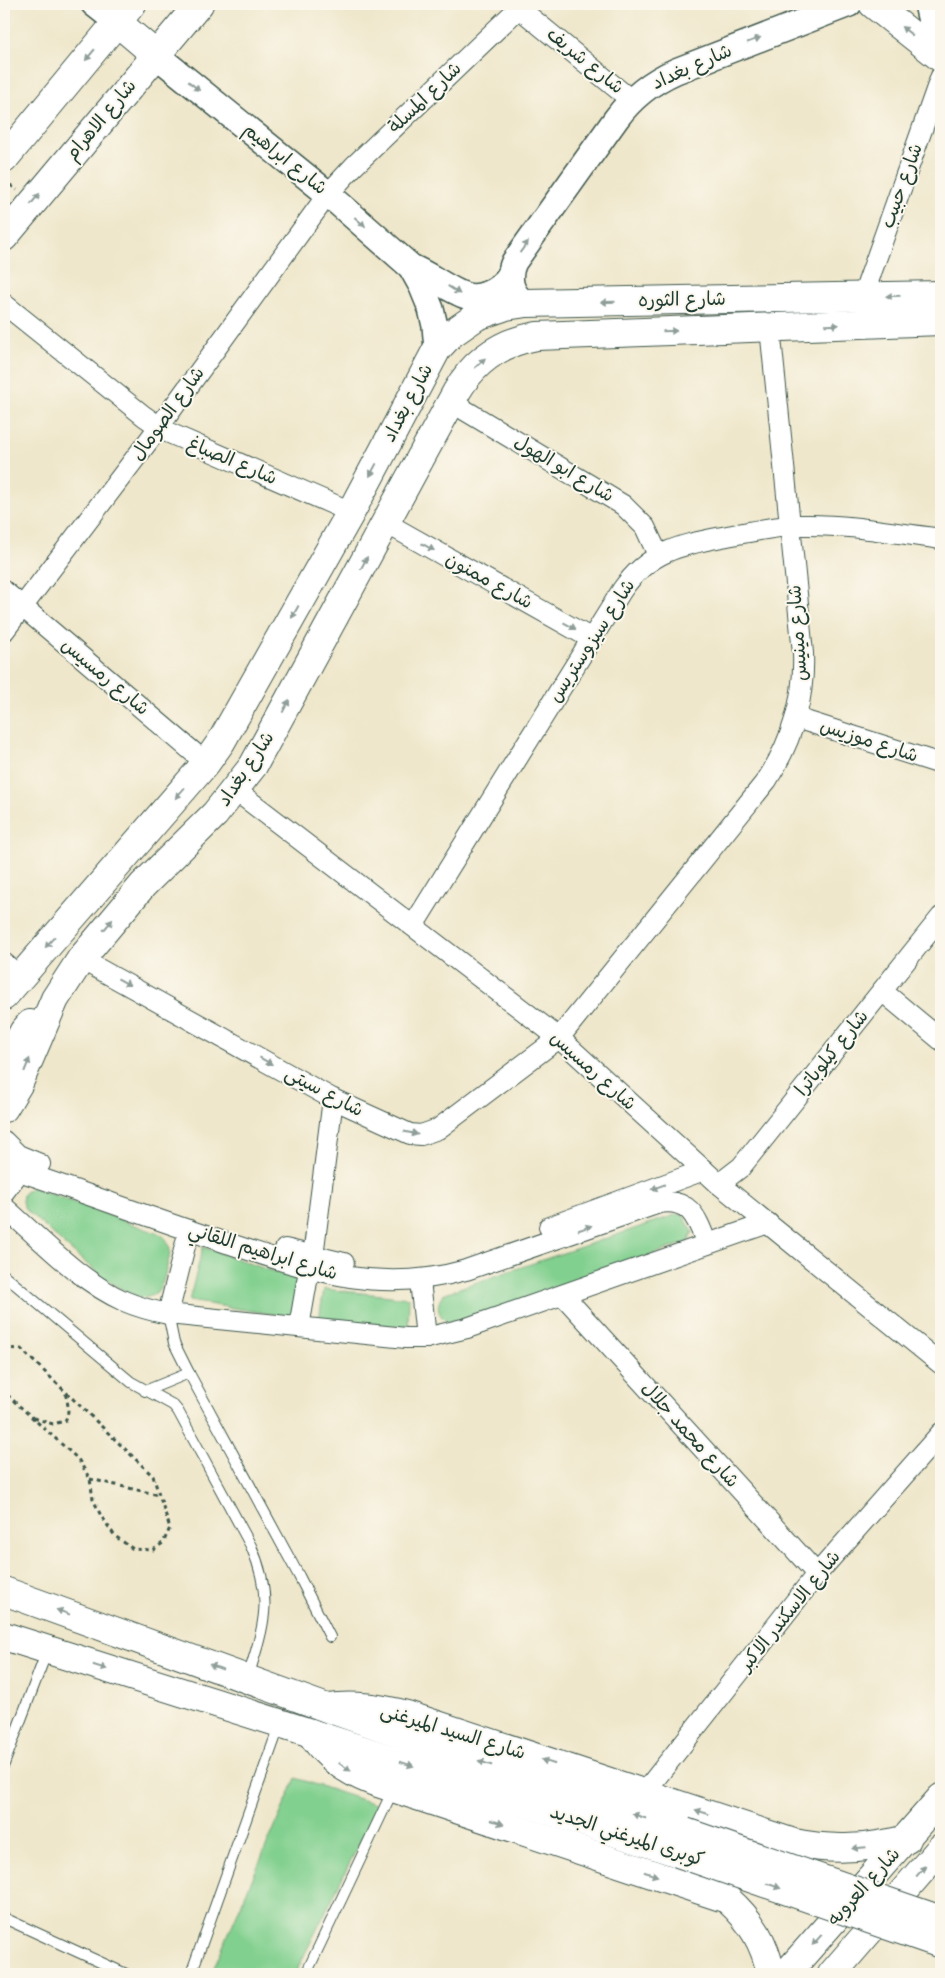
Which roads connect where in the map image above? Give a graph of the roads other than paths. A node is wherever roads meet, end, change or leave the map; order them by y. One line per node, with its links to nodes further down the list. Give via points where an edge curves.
1 (94, 4): 7 (street)
2 (199, 4): 8 (main road, شارع الاهرام)
3 (849, 4): 11 (street, شارع بغداد, one-way to 3, via 655,81 676,71)
4 (873, 4): 9 (main road, one-way to 4)
5 (927, 4): 9 (street)
6 (519, 5): 11 (street, شارع شريف); 13 (street, شارع المسلة)
7 (124, 13): 8 (main road); 12 (main road, one-way to 12)
8 (156, 55): 13 (street, شارع ابراهيم, one-way to 13); 14 (main road, شارع الاهرام, one-way to 8)
9 (941, 56)
10 (941, 76): 18 (street, شارع حبيب)
11 (631, 100): 16 (street, شارع بغداد, one-way to 11, via 514,262)
12 (4, 159)
13 (328, 194): 15 (street, شارع ابراهيم, one-way to 15); 25 (street, شارع الصومال)
14 (4, 237)
15 (411, 267): 16 (street, شارع ابراهيم, one-way to 16, via 458,293 470,296 493,292); 23 (street, شارع ابراهيم, via 429,303)
16 (510, 275): 19 (street, via 515,294)
17 (941, 295): 18 (main road, شارع الثوره, one-way to 18)
18 (863, 296): 19 (main road, شارع الثوره, one-way to 19)
19 (526, 303): 23 (main road, شارع الثوره, via 476,316 459,327)
20 (4, 304): 25 (street, شارع الصباغ)
21 (941, 321): 22 (main road, شارع الثوره, one-way to 21)
22 (770, 328): 24 (main road, شارع الثوره, one-way to 22, via 469,373 485,357 526,338); 28 (street, شارع مينيس)
23 (437, 349): 26 (main road, شارع بغداد, one-way to 26)
24 (451, 402): 27 (main road, شارع بغداد); 30 (street, شارع ابو الهول, via 623,505 645,527)
25 (159, 427): 26 (street, شارع الصباغ); 32 (street, شارع الصومال)
26 (351, 512): 36 (main road, شارع بغداد, one-way to 36, via 231,727)
27 (386, 523): 34 (street, شارع ممنون, one-way to 34); 38 (main road, شارع بغداد, one-way to 27, via 258,758)
28 (788, 526): 29 (street, شارع سيزوستريس, via 837,526); 30 (street, شارع سيزوستريس, via 688,544); 35 (street, شارع مينيس, via 803,662)
29 (941, 539)
30 (658, 555): 34 (street, شارع سيزوستريس, via 628,581)
31 (4, 591): 32 (street, شارع رمسيس)
32 (23, 607): 33 (street, شارع الصومال); 36 (street, شارع رمسيس)
33 (4, 631)
34 (592, 639): 40 (street, شارع سيزوستريس)
35 (796, 718): 37 (street, شارع موزيس); 45 (street, شارع مينيس, via 768,780)
36 (206, 763): 42 (main road, شارع بغداد, one-way to 42)
37 (941, 764)
38 (235, 790): 40 (street, شارع رمسيس); 41 (main road, شارع بغداد, one-way to 38, via 143,885)
39 (941, 917): 43 (street, شارع كيلوباترا)
40 (413, 926): 45 (street, شارع رمسيس)
41 (81, 959): 44 (main road, شارع بغداد, via 64,982); 48 (street, شارع سيتى, one-way to 48)
42 (9, 979)
43 (882, 991): 46 (street); 53 (street, شارع كيلوباترا, via 741,1167)
44 (47, 1017): 47 (main road, via 35,1020 26,1028); 49 (main road, شارع بغداد, one-way to 44, via 19,1083)
45 (559, 1038): 48 (street, شارع سيتى, one-way to 45, via 404,1132 427,1134); 52 (street, شارع رمسيس)
46 (941, 1040)
47 (4, 1068)
48 (333, 1099): 59 (street)
49 (4, 1108)
50 (4, 1141): 59 (street, شارع ابراهيم اللقاني, via 26,1159 256,1239)
51 (12, 1166): 54 (street); 57 (street, شارع ابراهيم اللقاني)
52 (704, 1170): 53 (street, شارع رمسيس); 59 (street, شارع ابراهيم اللقاني, one-way to 59, via 442,1263 384,1268)
53 (719, 1184): 56 (street, شارع رمسيس)
54 (4, 1192)
55 (4, 1207): 63 (street, via 92,1283 123,1300)
56 (768, 1223): 58 (street); 66 (street, شارع رمسيس)
57 (189, 1230): 59 (street, شارع ابراهيم اللقاني); 63 (street)
58 (707, 1244): 61 (street, شارع ابراهيم اللقاني, one-way to 58, via 466,1270 659,1202 675,1202 690,1209); 62 (street)
59 (311, 1263): 61 (street, شارع ابراهيم اللقاني, via 360,1279); 64 (street)
60 (4, 1275): 68 (lane)
61 (420, 1280): 65 (street)
62 (563, 1295): 65 (street, via 467,1328); 70 (street, شارع محمد جلال)
63 (168, 1314): 64 (street); 67 (lane, via 174,1343)
64 (299, 1327): 65 (street)
65 (426, 1338)
66 (941, 1364)
67 (189, 1373): 68 (lane); 73 (lane)
68 (144, 1391): 75 (lane, via 178,1410 257,1562 265,1615)
69 (941, 1433): 70 (street, شارع الاسكندر الاكبر)
70 (817, 1574): 82 (street, شارع الاسكندر الاكبر)
71 (4, 1591): 75 (main road, شارع السيد الميرغنى, one-way to 71)
72 (4, 1636): 74 (main road)
73 (330, 1637)
74 (47, 1651): 78 (main road, one-way to 78); 80 (lane)
75 (247, 1678): 76 (main road, شارع السيد الميرغنى)
76 (291, 1695): 77 (main road, شارع السيد الميرغنى); 78 (main road)
77 (327, 1708): 82 (main road, شارع السيد الميرغنى, one-way to 77, via 407,1715 363,1706); 89 (main road, كوبرى الميرغني الجديد, one-way to 77, bridge)
78 (280, 1723): 79 (main road); 92 (lane)
79 (311, 1733): 81 (main road, one-way to 81, via 320,1747 342,1766 356,1775); 90 (main road, كوبرى الميرغني الجديد, one-way to 90, bridge, via 678,1853)
80 (4, 1764)
81 (394, 1788): 87 (main road, one-way to 87); 93 (lane)
82 (644, 1793): 84 (main road, شارع السيد الميرغنى, one-way to 82)
83 (941, 1798): 85 (main road, شارع العروبه)
84 (744, 1826): 85 (main road, شارع السيد الميرغنى, one-way to 84, via 839,1849 794,1843); 87 (main road, via 738,1864)
85 (907, 1839): 95 (main road, شارع العروبه, one-way to 95)
86 (941, 1848): 96 (main road, شارع العروبه, one-way to 86)
87 (712, 1894): 94 (main road, via 727,1899 750,1922 764,1948)
88 (4, 1918): 91 (lane)
89 (941, 1920)
90 (941, 1944)
91 (126, 1974)
92 (191, 1974)
93 (306, 1974)
94 (771, 1974)
95 (786, 1974)
96 (832, 1974)

